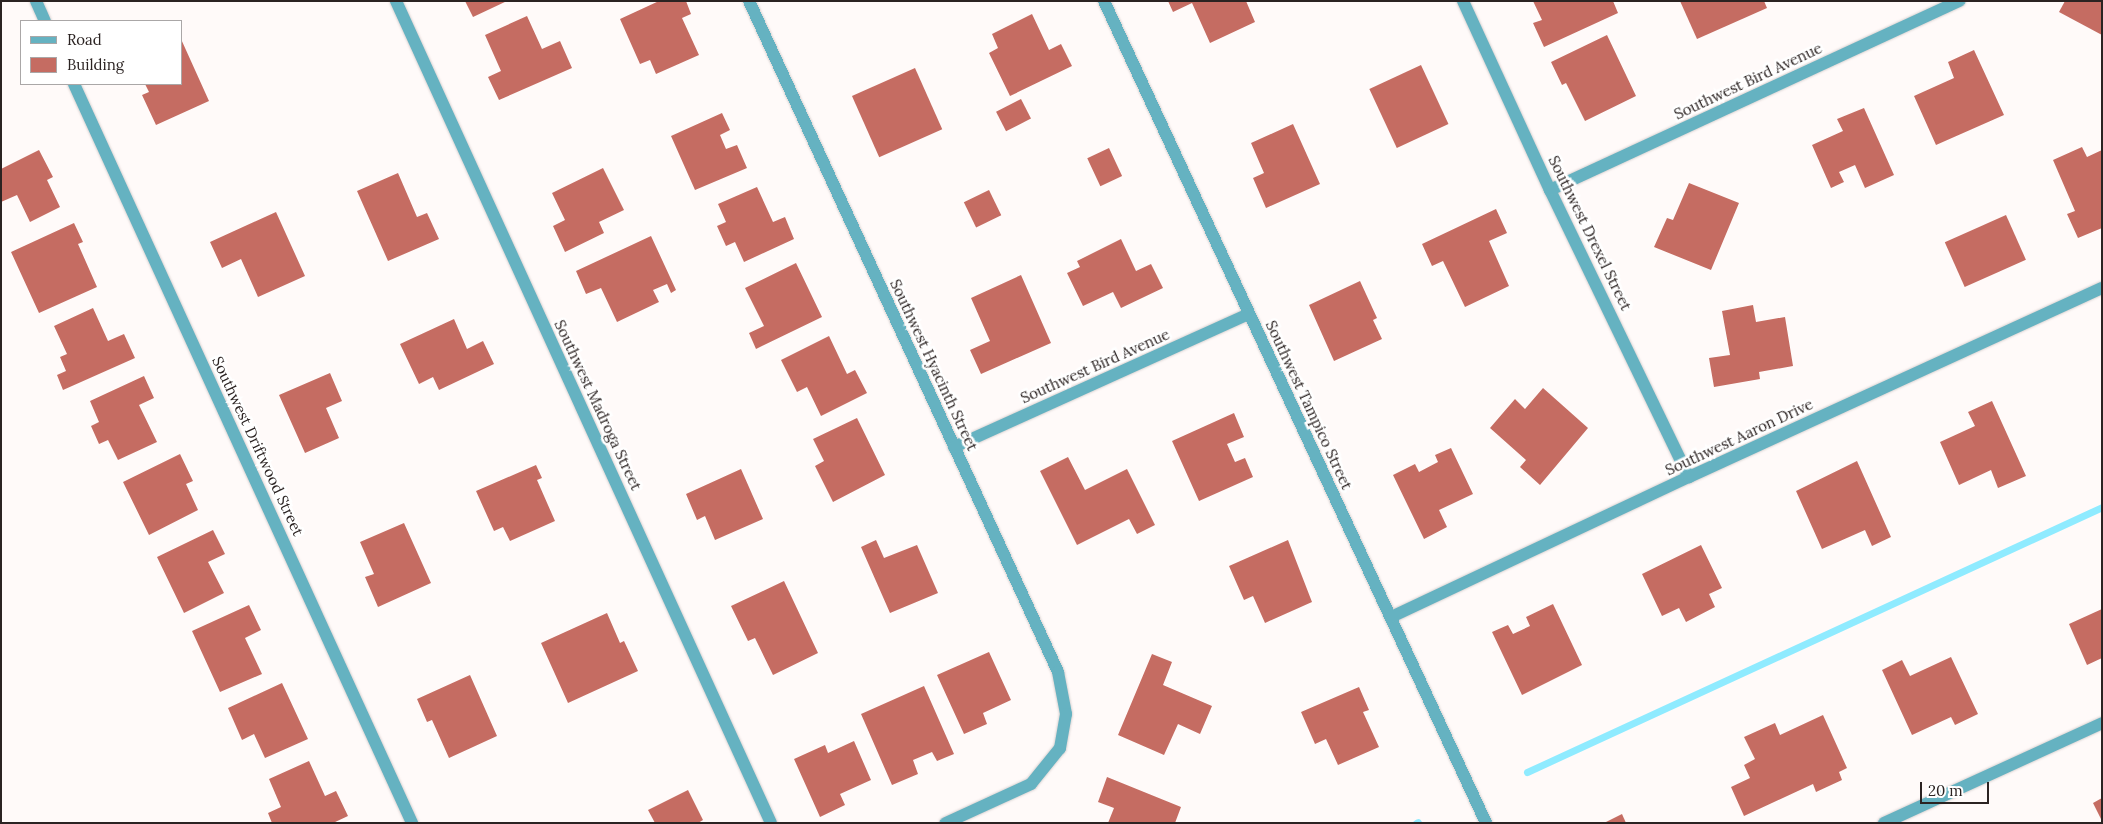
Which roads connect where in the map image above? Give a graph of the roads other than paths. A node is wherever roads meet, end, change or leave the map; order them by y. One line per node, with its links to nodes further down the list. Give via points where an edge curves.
1 (36, 1): 7 (street)
2 (396, 1): 17 (street, Southwest Madroga Street)
3 (749, 1): 12 (street, Southwest Hyacinth Street)
4 (1104, 1): 11 (street, Southwest Tampico Street)
5 (1463, 1): 9 (street, Southwest Drexel Street)
6 (1959, 1): 9 (street, Southwest Bird Avenue)
7 (45, 20)
8 (74, 85): 16 (street, Southwest Driftwood Street)
9 (1550, 190): 13 (street, Southwest Drexel Street)
10 (2102, 288): 13 (street, Southwest Aaron Drive)
11 (1248, 314): 12 (street, Southwest Bird Avenue); 14 (street, Southwest Tampico Street)
12 (954, 447): 18 (street, Southwest Hyacinth Street, via 1058,672 1066,714 1060,748 1031,784)
13 (1689, 477): 14 (street, Southwest Aaron Drive)
14 (1391, 617): 19 (street, Southwest Tampico Street)
15 (2102, 723): 20 (street)
16 (412, 823)
17 (771, 823)
18 (946, 823)
19 (1486, 823)
20 (1884, 823)

